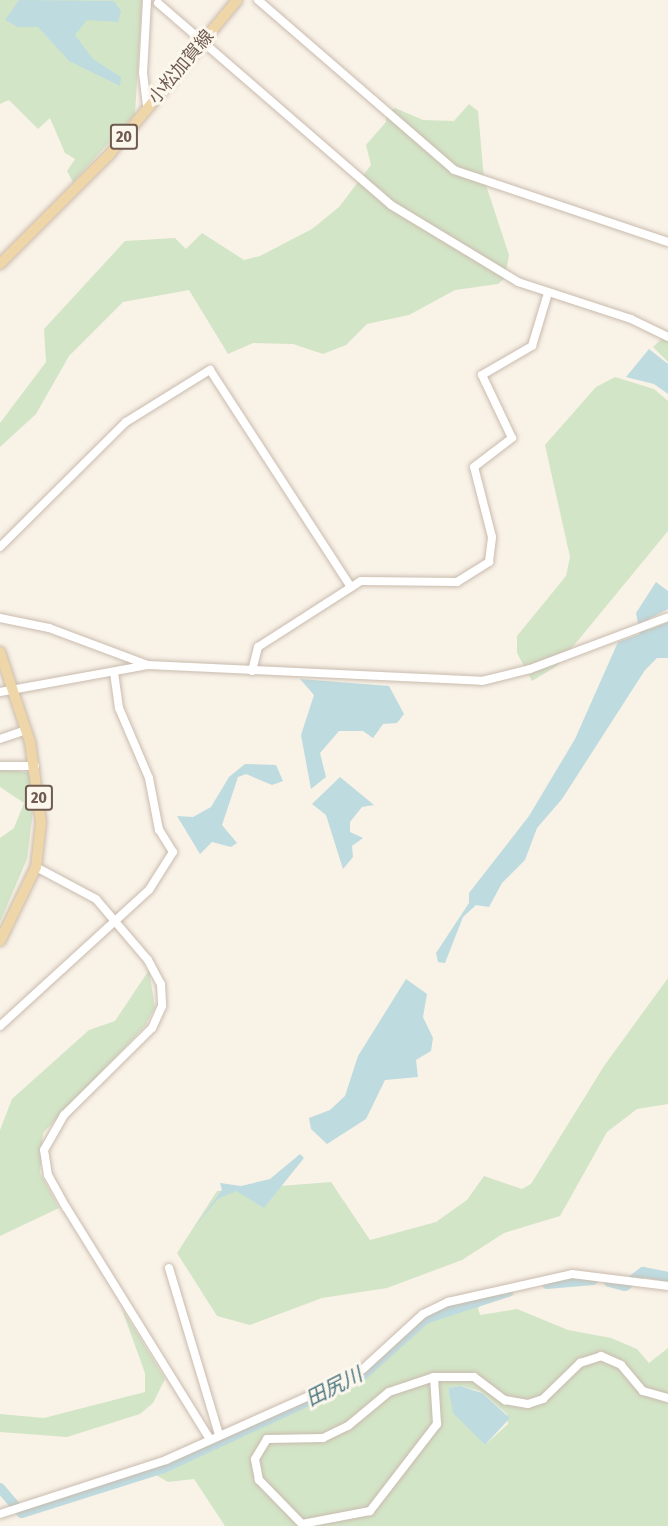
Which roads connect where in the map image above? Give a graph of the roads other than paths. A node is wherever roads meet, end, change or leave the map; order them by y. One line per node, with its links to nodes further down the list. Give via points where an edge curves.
1 (147, 0): 6 (street, via 143,73)
2 (237, 0): 5 (main road, 小松加賀線 / 20)
3 (258, 0): 7 (street, via 454,170)
4 (158, 3): 5 (street)
5 (201, 43): 6 (main road, 小松加賀線 / 20); 9 (street, via 366,187 511,279)
6 (147, 108): 8 (main road, 小松加賀線 / 20, via 109,155)
7 (668, 243)
8 (0, 264)
9 (548, 293): 10 (street, via 631,319); 12 (street, via 532,346 482,375 512,438 474,467 492,537 489,562 457,582 402,586 370,579)
10 (668, 337)
11 (0, 548): 12 (street, via 126,422 210,370)
12 (351, 587): 17 (street, via 258,647)
13 (668, 617): 17 (street, via 482,681)
14 (0, 618): 16 (street, via 49,628)
15 (0, 652): 19 (main road, 20)
16 (148, 665): 17 (street); 18 (street)
17 (252, 671)
18 (114, 674): 19 (street); 26 (street, via 119,708 149,778 159,830 173,852 149,890)
19 (13, 690): 20 (street); 21 (main road, 20)
20 (0, 692)
21 (26, 730): 22 (street); 24 (main road, 20)
22 (0, 739)
23 (0, 766): 24 (street)
24 (35, 766): 25 (main road, 20, via 41,822)
25 (36, 867): 26 (street, via 74,884); 27 (main road, 20)
26 (116, 920): 28 (street); 33 (street, via 158,976 161,1012 54,1125 44,1150 46,1166 66,1207)
27 (0, 941)
28 (0, 1026)
29 (169, 1268): 33 (street)
30 (668, 1286): 33 (street, via 572,1274 448,1302 423,1314 352,1375)
31 (434, 1377): 31 (street, via 437,1425 370,1512 302,1524 259,1479 255,1459 267,1440 323,1438 348,1426 389,1392); 32 (street, via 474,1377 505,1400 528,1404 543,1399 580,1363 601,1356 621,1365 643,1391)
32 (668, 1398)
33 (215, 1437): 34 (street, via 129,1473)
34 (0, 1514)

